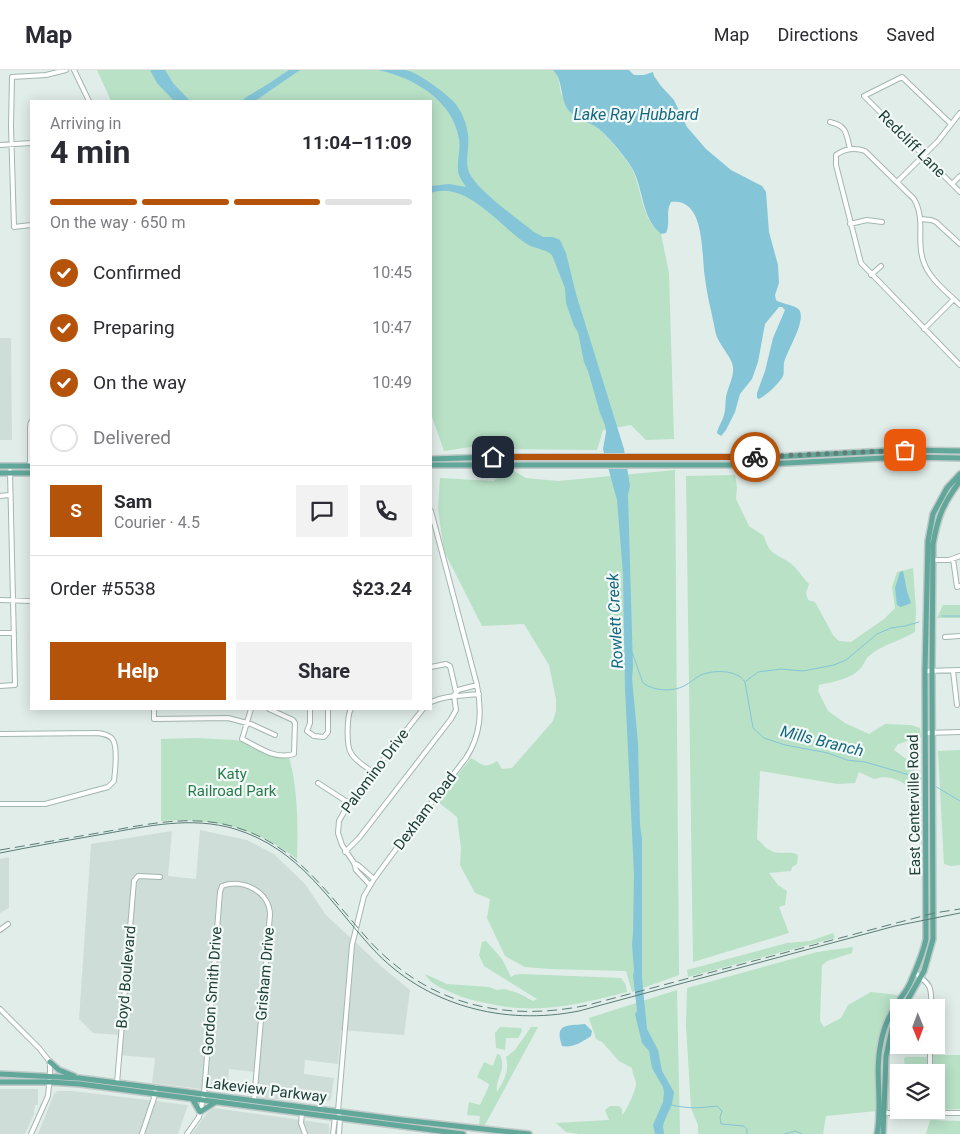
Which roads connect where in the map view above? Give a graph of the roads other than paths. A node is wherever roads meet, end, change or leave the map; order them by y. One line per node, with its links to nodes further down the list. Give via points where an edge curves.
1 (66, 70): 7 (street, via 12,77)
2 (74, 70): 3 (street)
3 (89, 100)
4 (960, 113): 6 (street)
5 (830, 122): 10 (street, via 845,129)
6 (950, 123): 11 (street); 11 (street, Redcliff Lane, via 902,77 864,96)
7 (12, 143): 8 (street); 9 (street); 19 (street, via 14,227)
8 (30, 143)
9 (0, 145)
10 (850, 149): 13 (street, via 865,150); 18 (street, via 836,155)
11 (924, 156): 13 (street); 14 (street, Redcliff Lane)
12 (960, 176): 14 (street)
13 (897, 182): 16 (street, via 914,199 920,209)
14 (952, 184): 15 (street, Redcliff Lane)
15 (960, 192)
16 (920, 220): 20 (street, via 936,222); 23 (street, via 924,263)
17 (882, 222): 18 (street, via 868,220)
18 (850, 224): 22 (street, via 858,256)
19 (30, 225)
20 (960, 244)
21 (881, 266): 22 (street)
22 (871, 275): 25 (street)
23 (954, 299): 24 (street); 25 (street)
24 (960, 305)
25 (924, 329): 26 (street)
26 (960, 365)
27 (30, 426): 42 (street)
28 (895, 450): 29 (main road); 31 (main road); 32 (main road)
29 (960, 451)
30 (705, 457): 31 (main road); 35 (main road); 37 (main road, via 686,460)
31 (735, 457): 39 (main road)
32 (895, 457): 33 (main road); 39 (main road)
33 (948, 457): 34 (main road); 36 (main road)
34 (960, 458)
35 (432, 459)
36 (960, 462)
37 (682, 464): 38 (main road); 39 (main road)
38 (432, 465)
39 (735, 465)
40 (0, 466): 41 (main road)
41 (10, 466): 42 (main road); 44 (street)
42 (30, 466)
43 (0, 473): 44 (main road)
44 (10, 473): 45 (main road); 48 (street)
45 (30, 473)
46 (960, 474): 53 (main road, East Centerville Road, via 947,488 933,514 928,541)
47 (960, 481): 53 (main road, East Centerville Road, via 942,508)
48 (9, 495): 49 (street); 56 (street)
49 (0, 496)
50 (432, 516): 67 (street, Dexham Road)
51 (960, 556): 52 (street)
52 (953, 559): 53 (street); 54 (street)
53 (930, 560): 64 (main road, East Centerville Road); 65 (main road, East Centerville Road)
54 (958, 587)
55 (0, 600): 56 (street)
56 (12, 600): 57 (street); 59 (street)
57 (30, 601)
58 (0, 633): 59 (street)
59 (14, 633): 68 (street, via 15,685)
60 (960, 636): 61 (street)
61 (945, 637)
62 (432, 667): 69 (street, via 450,666)
63 (960, 670): 66 (street)
64 (925, 671): 65 (street); 82 (main road, East Centerville Road)
65 (932, 671): 66 (street); 83 (main road, East Centerville Road)
66 (953, 671): 72 (street)
67 (477, 685): 69 (street); 70 (street, Dexham Road)
68 (0, 686)
69 (455, 694): 70 (street); 71 (street); 94 (street, via 456,710 451,719)
70 (479, 694): 97 (street, Dexham Road, via 480,722 470,752)
71 (432, 702)
72 (957, 705)
73 (154, 710): 80 (street, via 154,719 228,718)
74 (250, 710): 80 (street)
75 (271, 710): 80 (street, via 295,723 294,754 271,755 242,739)
76 (310, 710): 77 (street, via 307,732 314,736 328,732)
77 (328, 710)
78 (350, 710): 87 (street, via 349,749)
79 (422, 710): 87 (street, Palomino Drive)
80 (247, 722): 85 (street)
81 (960, 732): 83 (street)
82 (925, 733): 83 (street); 86 (main road, East Centerville Road)
83 (932, 733): 86 (main road, East Centerville Road)
84 (0, 734): 90 (street, via 98,733 108,736 115,747 114,781 108,787 45,804)
85 (275, 735)
86 (929, 761): 91 (main road, East Centerville Road)
87 (373, 772): 89 (street, Palomino Drive)
88 (318, 783): 89 (street)
89 (349, 803): 94 (street, Palomino Drive, via 338,828)
90 (0, 804)
91 (929, 806): 92 (main road, East Centerville Road); 93 (main road, East Centerville Road)
92 (926, 828): 93 (main road); 98 (main road, East Centerville Road)
93 (933, 828): 99 (main road, East Centerville Road)
94 (345, 852): 95 (street, Palomino Drive)
95 (354, 863): 97 (street, Palomino Drive); 100 (street, Palomino Drive, via 360,877)
96 (160, 877): 118 (street, Boyd Boulevard, via 140,875 134,881)
97 (374, 879): 100 (street, Dexham Road)
98 (927, 881): 99 (main road); 105 (main road, East Centerville Road)
99 (934, 881): 104 (main road, East Centerville Road)
100 (370, 885): 128 (street, Dexham Road, via 352,945)
101 (221, 888): 122 (street, Gordon Smith Drive); 125 (street, Grisham Drive, via 226,884 250,887 269,905)
102 (8, 924): 103 (street)
103 (0, 930)
104 (932, 946): 105 (main road); 107 (main road, East Centerville Road)
105 (924, 947): 106 (main road, East Centerville Road)
106 (914, 972): 107 (street); 131 (main road, East Centerville Road, via 912,981 893,1010 881,1042 878,1070)
107 (921, 978): 108 (main road, East Centerville Road); 109 (street, via 928,982)
108 (908, 999)
109 (932, 999)
110 (0, 1009): 112 (street)
111 (890, 1037): 131 (main road, East Centerville Road)
112 (50, 1062): 114 (street); 115 (main road, via 59,1070)
113 (0, 1074): 114 (main road, Lakeview Parkway)
114 (50, 1076): 115 (main road, Lakeview Parkway); 117 (street)
115 (79, 1078): 118 (main road, Lakeview Parkway)
116 (0, 1082): 117 (main road, Lakeview Parkway)
117 (50, 1082): 120 (main road, Lakeview Parkway); 137 (street, via 48,1096)
118 (117, 1083): 119 (main road, Lakeview Parkway); 120 (main road)
119 (156, 1087): 121 (street); 122 (main road, Lakeview Parkway)
120 (117, 1089): 121 (main road, Lakeview Parkway)
121 (155, 1094): 123 (main road, Lakeview Parkway); 138 (street)
122 (204, 1094): 124 (street, Gordon Smith Drive); 125 (main road, Lakeview Parkway)
123 (192, 1100): 124 (main road, Lakeview Parkway); 129 (main road)
124 (203, 1101): 126 (main road, Lakeview Parkway); 129 (street, Gordon Smith Drive)
125 (254, 1101): 127 (main road); 128 (main road, Lakeview Parkway)
126 (214, 1103): 127 (main road, Lakeview Parkway); 129 (main road)
127 (253, 1107): 130 (main road, Lakeview Parkway)
128 (338, 1111): 135 (street, Dexham Road); 136 (main road, Lakeview Parkway)
129 (200, 1112): 139 (street, Gordon Smith Drive)
130 (302, 1113): 135 (main road, Lakeview Parkway); 140 (street)
131 (882, 1113): 132 (street); 146 (main road, East Centerville Road); 147 (main road, East Centerville Road)
132 (890, 1113)
133 (945, 1113): 134 (street)
134 (960, 1113)
135 (337, 1118): 141 (street, Dexham Road); 142 (street, Dexham Road); 143 (main road, Lakeview Parkway)
136 (462, 1127): 143 (main road); 144 (main road, Lakeview Parkway)
137 (31, 1134)
138 (142, 1134)
139 (186, 1134)
140 (305, 1134)
141 (333, 1134)
142 (339, 1134)
143 (462, 1134)
144 (524, 1134): 145 (main road, Lakeview Parkway)
145 (529, 1134)
146 (877, 1134)
147 (883, 1134)

